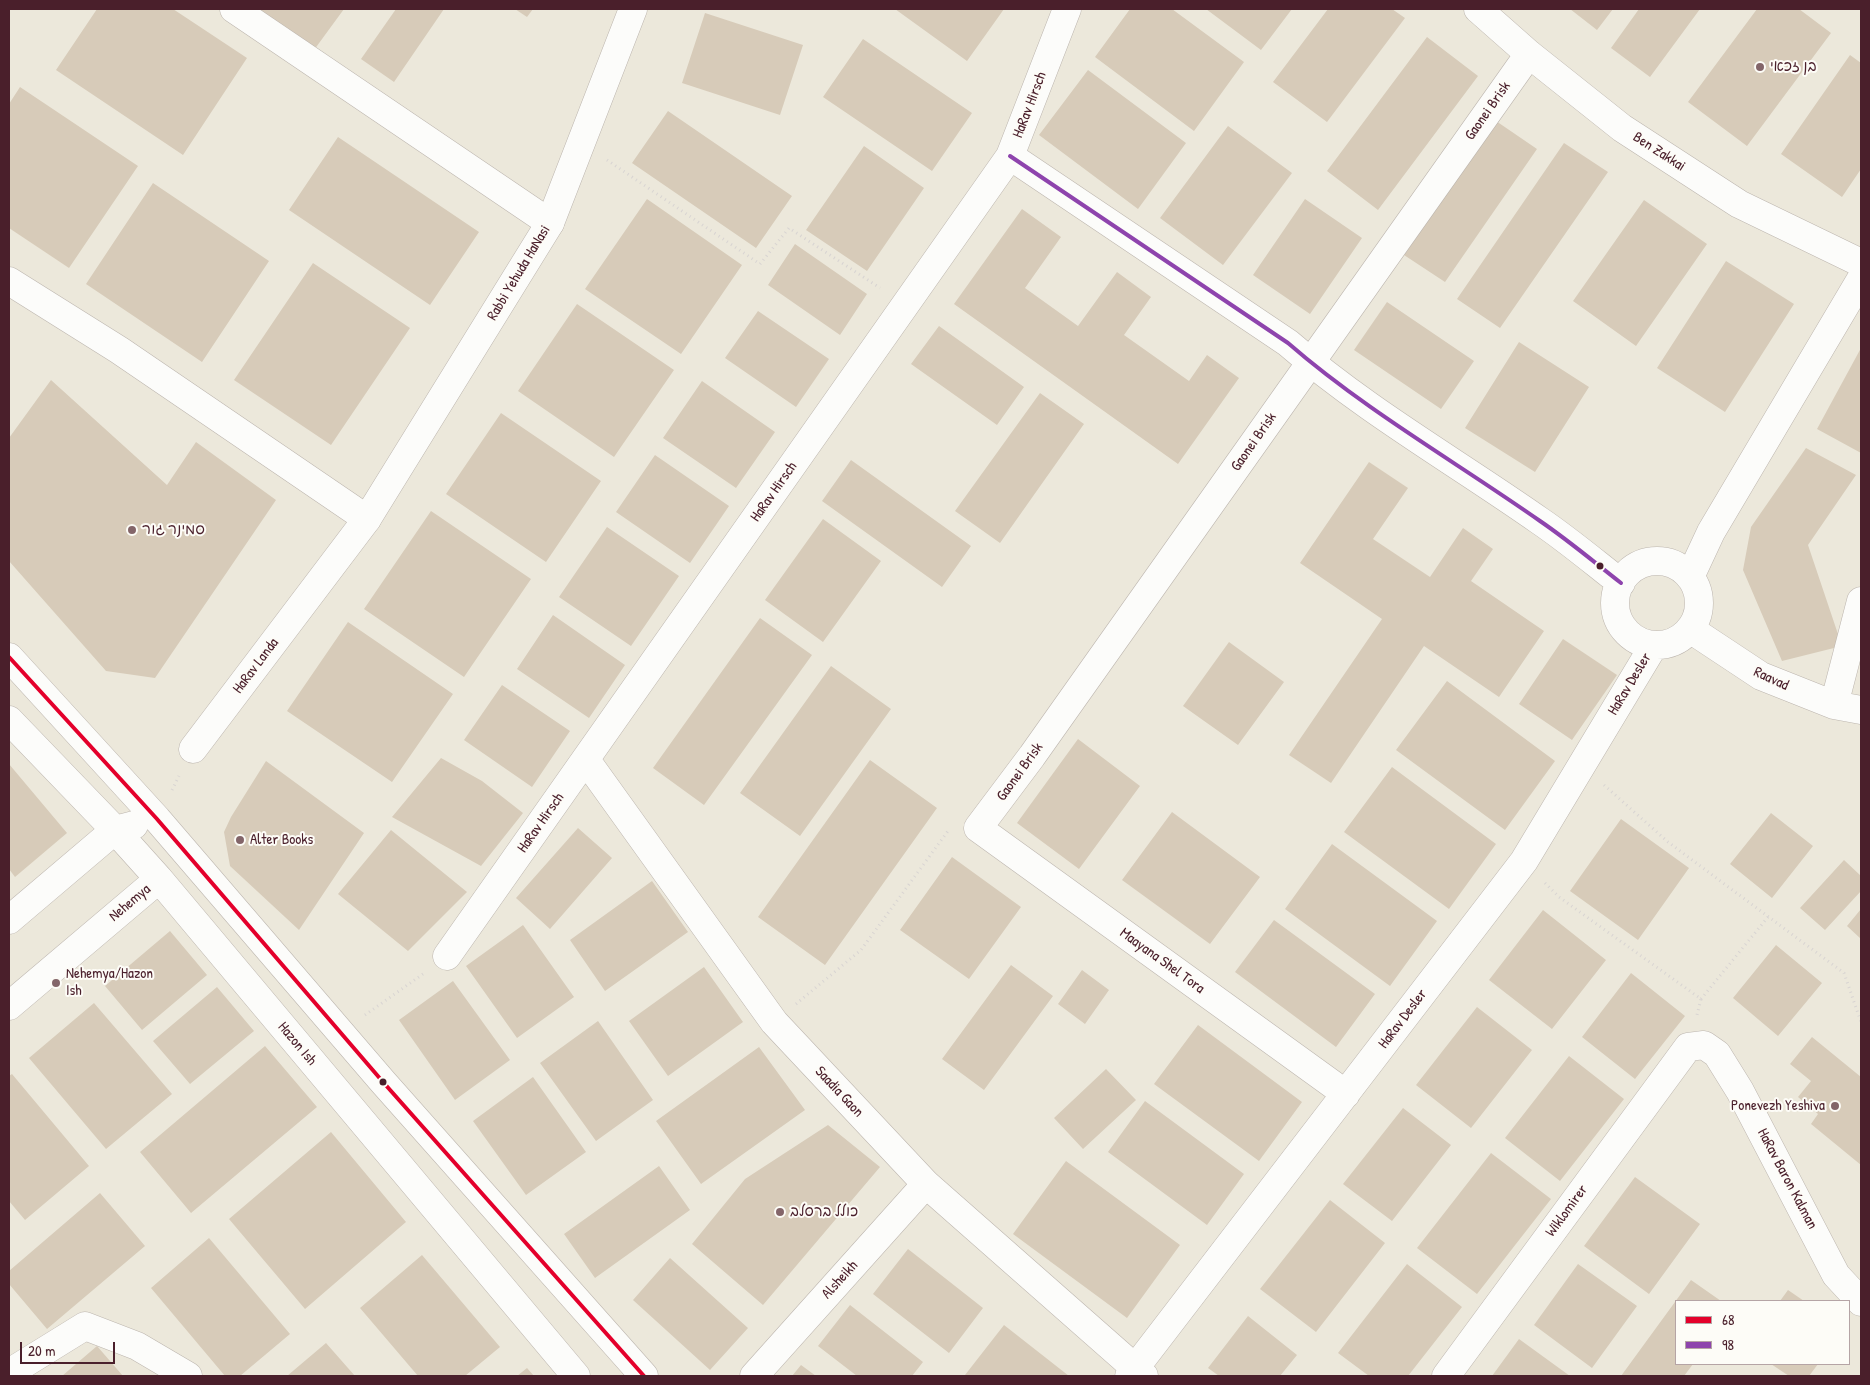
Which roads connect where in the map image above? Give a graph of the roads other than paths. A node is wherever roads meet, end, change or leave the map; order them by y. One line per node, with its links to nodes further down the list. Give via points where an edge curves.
1 (234, 9): 7 (street)
2 (633, 9): 7 (street, Rabbi Yehuda HaNasi)
3 (1067, 9): 6 (street, HaRav Hirsch)
4 (1478, 9): 5 (street, Ben Zakkai)
5 (1529, 54): 8 (street, Ben Zakkai, via 1622,128 1739,204); 11 (street, Gaonei Brisk)
6 (1010, 156): 11 (street, via 1280,338); 23 (street, HaRav Hirsch)
7 (550, 223): 12 (street, Rabbi Yehuda HaNasi)
8 (1861, 263)
9 (1861, 279): 13 (street, via 1716,523)
10 (9, 281): 12 (street, via 119,350)
11 (1310, 362): 14 (street, via 1541,521); 25 (street, Gaonei Brisk)
12 (367, 519): 22 (street, HaRav Landa)
13 (1690, 577): 14 (street, via 1667,562 1653,561 1627,573); 16 (street, via 1697,590 1699,604 1697,617)
14 (1621, 583): 17 (street, via 1615,598 1620,625 1640,642)
15 (1861, 601): 19 (street)
16 (1690, 629): 17 (street, via 1668,644); 19 (street, Raavad, via 1760,676)
17 (1654, 645): 32 (street, HaRav Desler, via 1524,861)
18 (9, 657): 24 (street)
19 (1834, 705): 20 (street, Raavad)
20 (1861, 710)
21 (9, 720): 26 (street, Hazon Ish)
22 (193, 749)
23 (586, 760): 29 (street, HaRav Hirsch); 33 (street, Saadia Gaon, via 774,1022)
24 (157, 820): 26 (street); 27 (street, Nehemya); 39 (street)
25 (978, 828): 32 (street, Maayana Shel Tora)
26 (115, 830): 27 (street, Hazon Ish); 28 (street)
27 (159, 879): 30 (street, Nehemya); 38 (street, Hazon Ish)
28 (9, 920)
29 (448, 956)
30 (9, 1006)
31 (1688, 1047): 34 (street, HaRav Baron Kalman, via 1704,1045 1717,1054 1740,1091 1836,1275); 41 (street, Wiklomirer)
32 (1346, 1094): 36 (street, HaRav Desler)
33 (926, 1184): 36 (street, Saadia Gaon); 40 (street, Alsheikh)
34 (1861, 1302)
35 (9, 1373): 37 (street, via 85,1326 137,1346)
36 (1136, 1374)
37 (188, 1376)
38 (576, 1376)
39 (644, 1376)
40 (754, 1376)
41 (1446, 1376)

